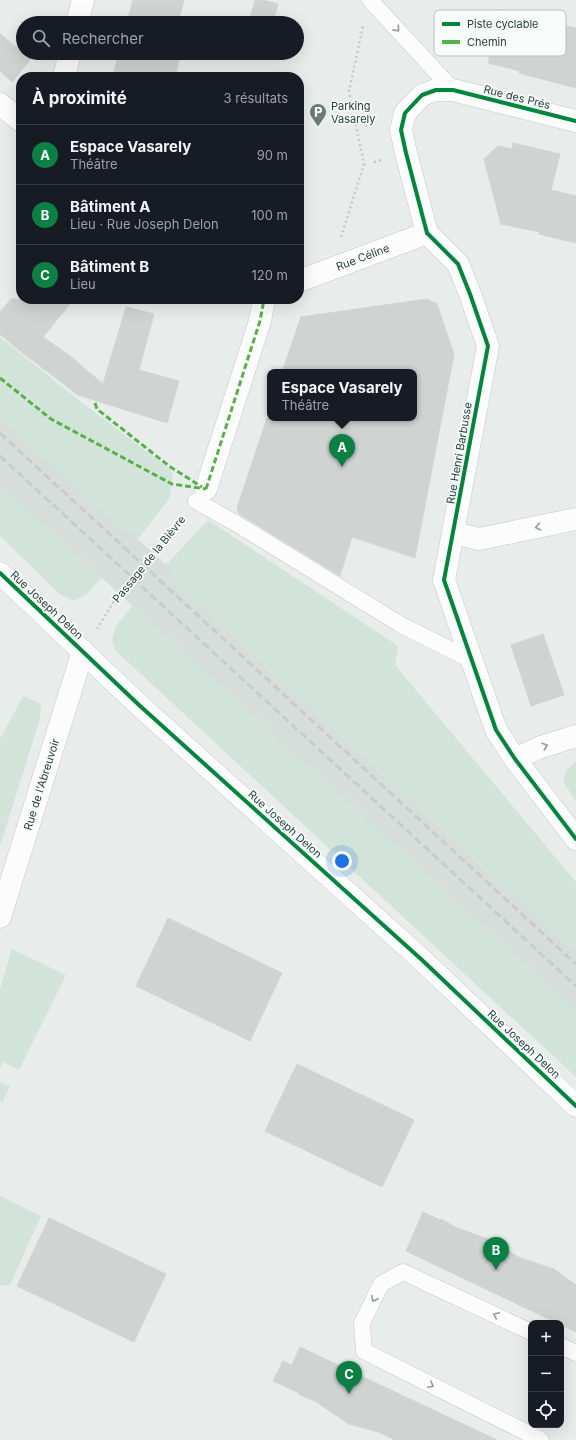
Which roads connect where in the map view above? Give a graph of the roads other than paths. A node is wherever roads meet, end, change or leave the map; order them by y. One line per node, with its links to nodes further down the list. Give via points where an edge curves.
1 (83, 0): 3 (street)
2 (370, 0): 6 (lane, one-way to 6)
3 (80, 16)
4 (68, 60): 5 (street)
5 (65, 72)
6 (453, 90): 9 (street, Rue des Prés); 10 (street, via 436,90 422,95 405,113 401,130)
7 (0, 104): 8 (street)
8 (16, 117)
9 (576, 121)
10 (427, 233): 11 (street, Rue Céline); 15 (street, Rue Henri Barbusse, via 458,264 488,346)
11 (304, 279)
12 (263, 304): 13 (street, via 260,321)
13 (201, 495): 18 (lane, via 244,528 403,626)
14 (576, 519): 15 (street, one-way to 15, via 479,539)
15 (454, 532): 18 (street, Rue Henri Barbusse, via 444,580)
16 (0, 572): 17 (street, Rue Joseph Delon)
17 (83, 651): 22 (street, Rue de l'Abreuvoir); 23 (street, Rue Joseph Delon, via 139,705 422,960)
18 (473, 662): 20 (street, Rue Henri Barbusse, via 496,730)
19 (576, 736): 20 (street, one-way to 19, via 540,747)
20 (515, 759): 21 (street, Rue Henri Barbusse)
21 (576, 838)
22 (0, 918)
23 (576, 1106)
24 (528, 1331): 27 (lane, one-way to 27, via 403,1272 381,1284 362,1323 364,1351)
25 (564, 1347): 26 (lane)
26 (576, 1353)
27 (541, 1440)

